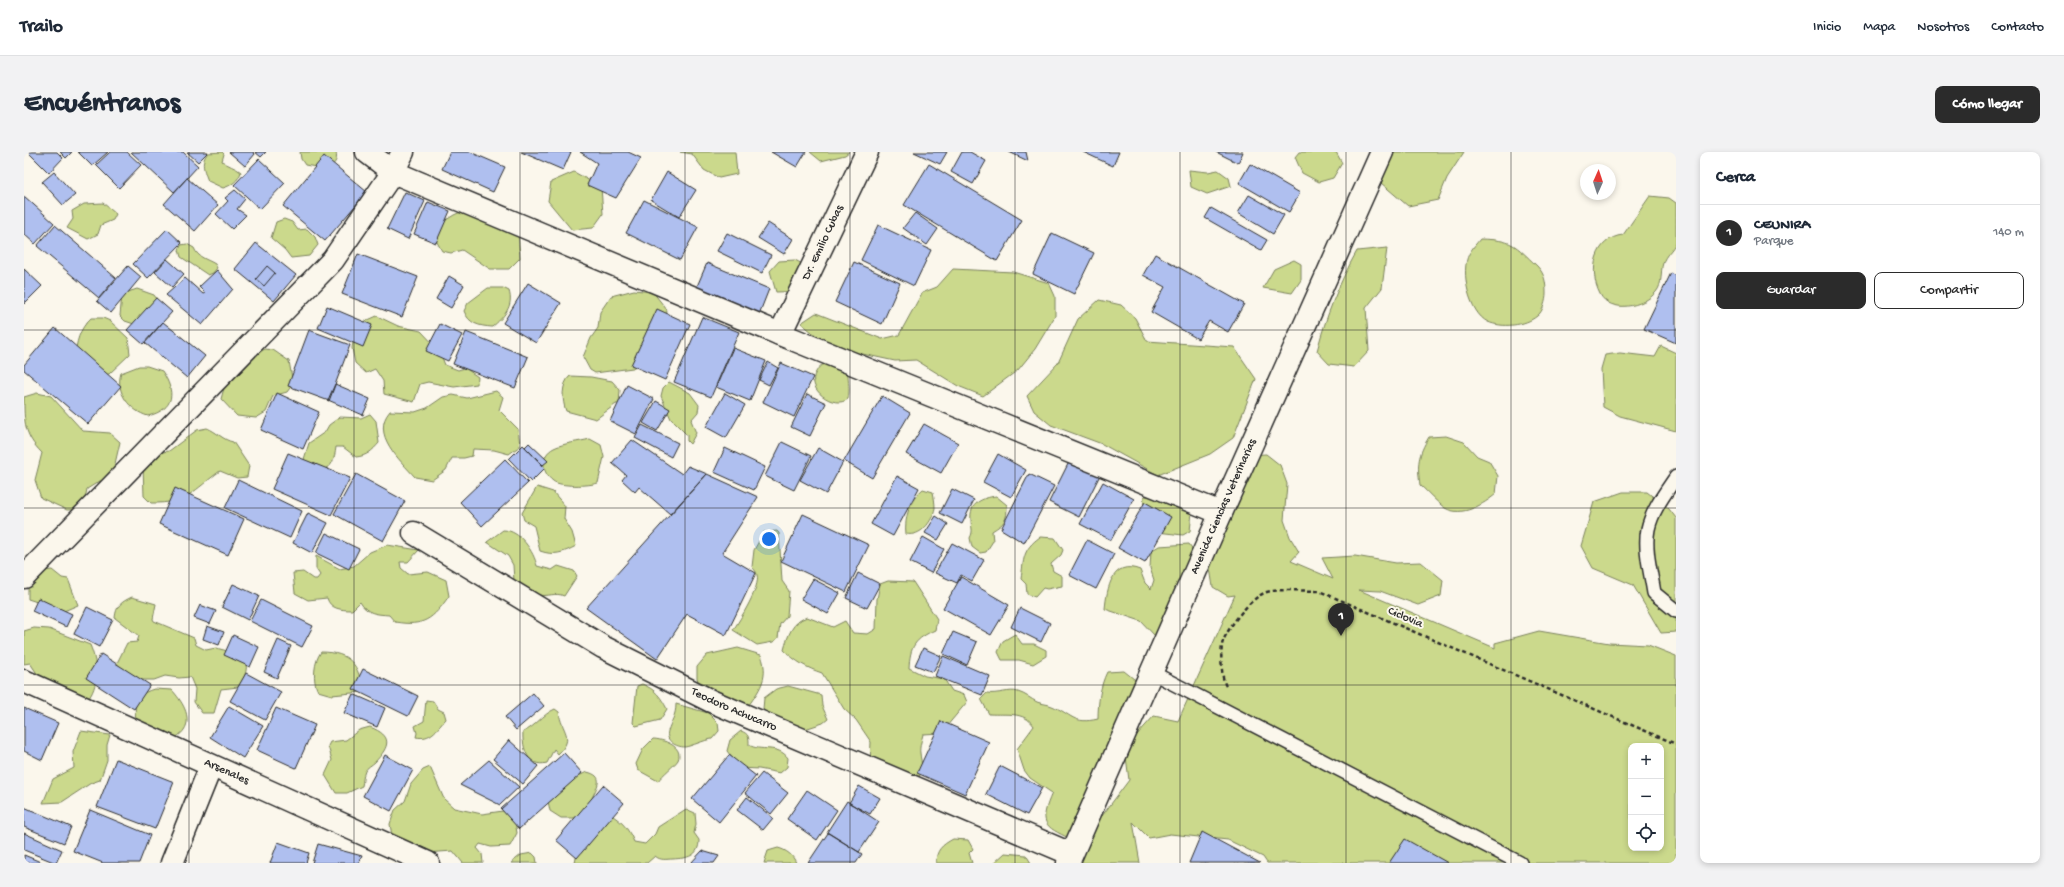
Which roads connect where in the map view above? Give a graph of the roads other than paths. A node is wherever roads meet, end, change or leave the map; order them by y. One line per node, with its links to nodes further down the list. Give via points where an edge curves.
1 (367, 152): 5 (street)
2 (402, 152): 5 (street)
3 (867, 152): 6 (street, Dr. Emilio Cubas)
4 (1382, 152): 8 (street, Avenida Ciencias Veterinarias)
5 (393, 172): 6 (street); 10 (street, via 333,260)
6 (780, 334): 8 (street)
7 (1676, 477): 11 (lane, via 1660,500 1648,528 1648,559 1654,593)
8 (1221, 513): 12 (street, Avenida Ciencias Veterinarias)
9 (414, 533): 15 (street, Teodoro Achucarro, via 603,647 711,701)
10 (24, 577)
11 (1676, 611)
12 (1151, 672): 15 (street, Avenida Ciencias Veterinarias); 18 (lane)
13 (24, 681): 14 (street, Arsenales)
14 (211, 766): 16 (street); 17 (street, Arsenales)
15 (1069, 858)
16 (172, 863)
17 (428, 863)
18 (1520, 863)

